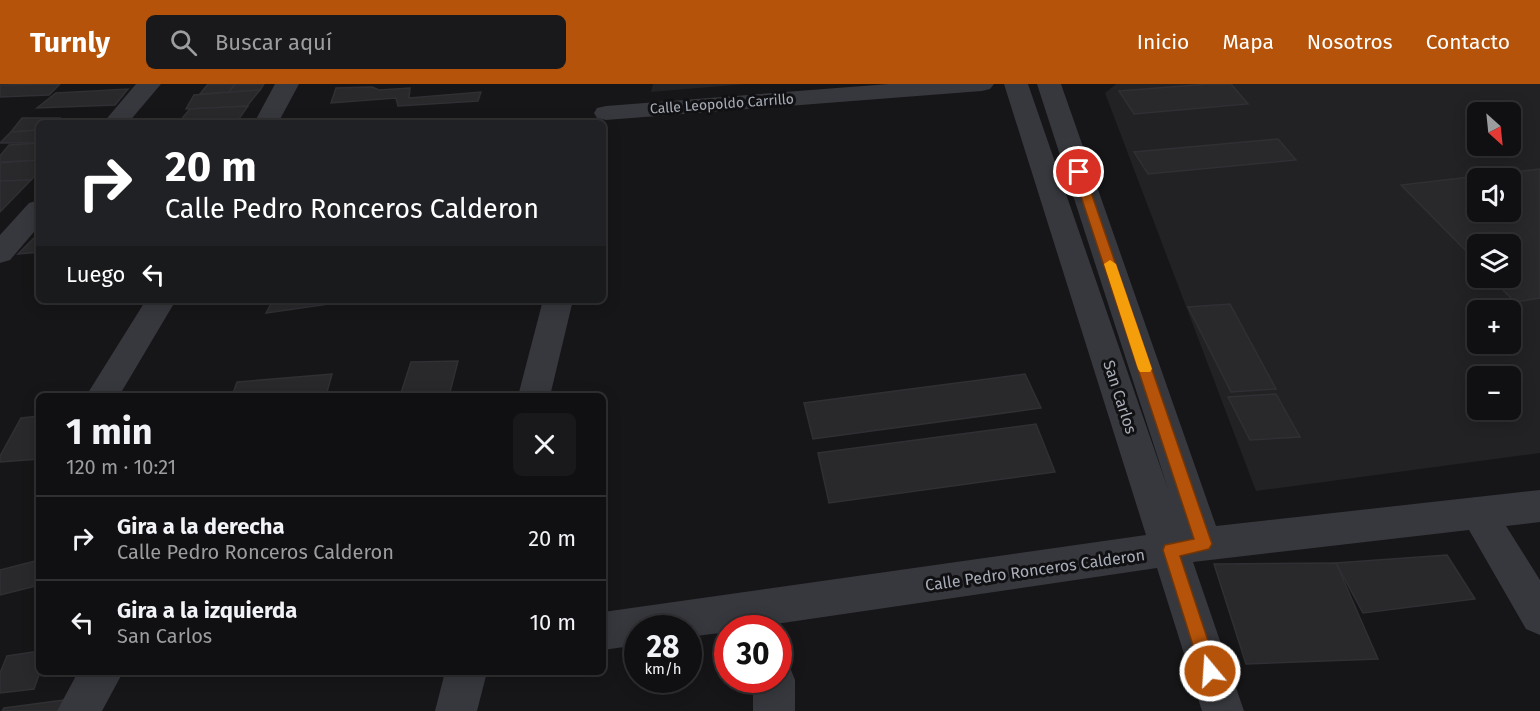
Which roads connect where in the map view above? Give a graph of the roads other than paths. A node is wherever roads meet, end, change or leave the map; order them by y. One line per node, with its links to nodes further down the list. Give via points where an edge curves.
1 (149, 84): 7 (street)
2 (287, 84): 8 (street)
3 (982, 84): 6 (street, Calle Leopoldo Carrillo)
4 (1016, 84): 17 (street, San Carlos)
5 (1049, 84): 17 (street, San Carlos)
6 (606, 110)
7 (118, 120)
8 (269, 120)
9 (36, 212): 10 (street)
10 (0, 253)
11 (159, 303): 13 (street)
12 (557, 303): 14 (street)
13 (104, 393)
14 (535, 393)
15 (1540, 506): 16 (street, Calle Pedro Ronceros Calderon)
16 (1479, 514): 17 (street, Calle Pedro Ronceros Calderon); 19 (street)
17 (1187, 547): 18 (street, Calle Pedro Ronceros Calderon); 28 (street, San Carlos)
18 (792, 615)
19 (1540, 616)
20 (714, 623): 21 (street, Calle Pedro Ronceros Calderon)
21 (606, 631)
22 (100, 675): 25 (street)
23 (465, 675): 26 (street)
24 (774, 693): 27 (street)
25 (78, 711)
26 (456, 711)
27 (774, 711)
28 (1223, 711)

